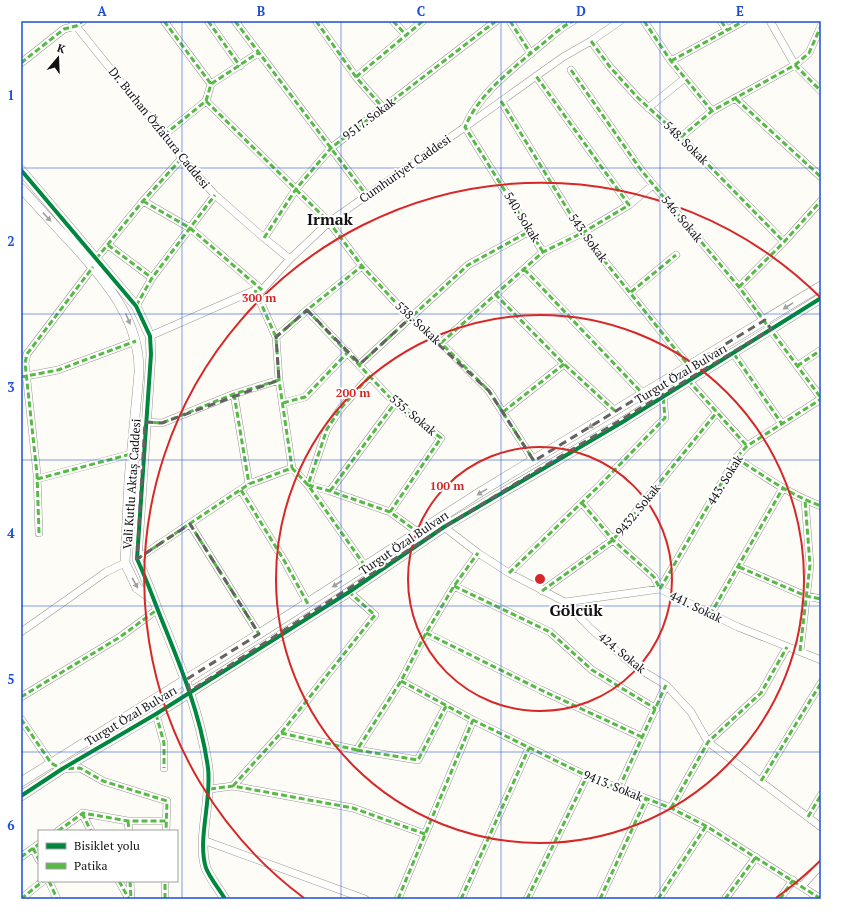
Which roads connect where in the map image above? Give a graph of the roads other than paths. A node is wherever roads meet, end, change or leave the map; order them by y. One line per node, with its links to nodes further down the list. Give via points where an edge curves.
1 (83, 21): 16 (street)
2 (164, 21): 32 (street)
3 (208, 21): 27 (street)
4 (235, 21): 22 (street)
5 (316, 21): 17 (street)
6 (393, 21): 20 (street)
7 (423, 21): 20 (street)
8 (496, 21): 38 (street, 9517. Sokak)
9 (510, 21): 23 (street)
10 (572, 21): 23 (street)
11 (620, 21): 21 (street, Cumhuriyet Caddesi)
12 (644, 21): 24 (street)
13 (721, 21): 19 (street)
14 (744, 21): 19 (street)
15 (770, 21): 26 (street)
16 (74, 24): 25 (street); 41 (street, Dr. Burhan Özfatura Caddesi)
17 (323, 24): 30 (street)
18 (821, 26): 26 (street, via 810,53)
19 (727, 30): 24 (street)
20 (406, 35): 30 (street)
21 (591, 41): 29 (street, Cumhuriyet Caddesi); 37 (street, 548. Sokak, via 610,67)
22 (258, 53): 27 (street); 43 (street)
23 (531, 54): 40 (street, via 520,61 485,95 472,112)
24 (671, 61): 31 (street)
25 (21, 63)
26 (795, 65): 33 (street); 34 (street)
27 (240, 66): 32 (street)
28 (571, 70): 47 (street, 546. Sokak)
29 (536, 76): 36 (street, Cumhuriyet Caddesi); 54 (street)
30 (356, 77): 38 (street)
31 (685, 78): 37 (street); 39 (street)
32 (211, 84): 35 (street)
33 (821, 91)
34 (736, 99): 39 (street); 46 (street)
35 (206, 101): 41 (street); 49 (street, 538. Sokak)
36 (501, 101): 40 (street, Cumhuriyet Caddesi); 58 (street, 543. Sokak)
37 (648, 108): 42 (street, 548. Sokak)
38 (384, 109): 43 (street, 9517. Sokak)
39 (712, 111): 42 (street)
40 (465, 128): 51 (street, Cumhuriyet Caddesi); 57 (street, 540. Sokak)
41 (164, 135): 44 (street, Dr. Burhan Özfatura Caddesi)
42 (681, 137): 60 (street, 548. Sokak)
43 (331, 148): 49 (street, 9517. Sokak); 51 (street)
44 (182, 158): 50 (street, Dr. Burhan Özfatura Caddesi); 52 (street)
45 (21, 170): 65 (street, Vali Kutlu Aktaş Caddesi)
46 (821, 177)
47 (653, 185): 54 (street); 69 (street, 546. Sokak)
48 (21, 188): 65 (street, Vali Kutlu Aktaş Caddesi, one-way to 65)
49 (296, 189): 55 (street, 538. Sokak); 59 (street, 9517. Sokak)
50 (215, 195): 56 (street); 59 (street, Dr. Burhan Özfatura Caddesi)
51 (367, 196): 55 (street, Cumhuriyet Caddesi)
52 (143, 201): 56 (street); 61 (street)
53 (821, 201): 60 (street)
54 (629, 205): 58 (street)
55 (329, 222): 64 (street, Cumhuriyet Caddesi); 66 (street, 538. Sokak)
56 (190, 228): 68 (street); 71 (street)
57 (530, 231): 62 (street, 540. Sokak); 77 (street, via 468,265)
58 (582, 233): 62 (street); 72 (street, 543. Sokak)
59 (264, 238): 64 (street, Dr. Burhan Özfatura Caddesi)
60 (784, 242): 69 (street)
61 (108, 245): 65 (street); 68 (street)
62 (543, 252): 67 (street, 540. Sokak)
63 (676, 255): 72 (street)
64 (290, 259): 71 (street, Cumhuriyet Caddesi)
65 (94, 263): 75 (street, Vali Kutlu Aktaş Caddesi); 82 (street, Vali Kutlu Aktaş Caddesi, one-way to 82, via 127,315); 91 (street, via 27,354)
66 (362, 266): 76 (street); 77 (street, 538. Sokak)
67 (524, 269): 73 (street, 540. Sokak); 96 (street)
68 (152, 278): 75 (street)
69 (739, 286): 78 (street, 546. Sokak)
70 (821, 286): 78 (street, Turgut Özal Bulvarı, one-way to 78)
71 (259, 290): 80 (street, Cumhuriyet Caddesi); 81 (street)
72 (630, 292): 89 (street, 543. Sokak)
73 (495, 294): 83 (street, 540. Sokak); 88 (street)
74 (821, 298): 79 (street, Turgut Özal Bulvarı)
75 (136, 306): 80 (street, Vali Kutlu Aktaş Caddesi)
76 (306, 310): 81 (street); 85 (street, 535. Sokak)
77 (410, 318): 83 (street, 538. Sokak); 87 (street)
78 (765, 320): 79 (street, 546. Sokak); 89 (street, Turgut Özal Bulvarı)
79 (771, 329): 86 (street, Turgut Özal Bulvarı); 90 (street, 546. Sokak)
80 (150, 336): 82 (street); 104 (street, Vali Kutlu Aktaş Caddesi, via 151,354)
81 (276, 337): 93 (street)
82 (136, 341): 91 (street, via 58,370); 107 (street, Vali Kutlu Aktaş Caddesi, via 140,373)
83 (441, 343): 102 (street, 538. Sokak, via 489,391)
84 (821, 350): 90 (street)
85 (348, 352): 87 (street, 535. Sokak); 99 (street, via 304,397)
86 (734, 354): 94 (street, Turgut Özal Bulvarı); 105 (street)
87 (360, 364): 92 (street, 535. Sokak)
88 (564, 364): 101 (street); 102 (street)
89 (688, 365): 96 (street, Turgut Özal Bulvarı)
90 (797, 366): 98 (street, 546. Sokak)
91 (24, 376): 111 (street)
92 (369, 377): 100 (street, 535. Sokak); 113 (street, via 341,408 327,429)
93 (279, 380): 95 (street); 99 (street)
94 (688, 380): 97 (street, Turgut Özal Bulvarı); 103 (street)
95 (234, 394): 104 (street, via 162,423); 112 (street)
96 (643, 394): 101 (street, Turgut Özal Bulvarı)
97 (663, 395): 118 (street, via 665,418); 122 (street, Turgut Özal Bulvarı, via 621,423)
98 (821, 399): 105 (street, 443. Sokak)
99 (283, 403): 110 (street)
100 (395, 403): 116 (street); 120 (street, 535. Sokak, via 441,438)
101 (615, 411): 109 (street, Turgut Özal Bulvarı, one-way to 109)
102 (503, 412): 109 (street, 538. Sokak)
103 (717, 412): 106 (street); 125 (street, 9432. Sokak)
104 (145, 422): 127 (street, Vali Kutlu Aktaş Caddesi)
105 (782, 424): 106 (street, 443. Sokak)
106 (747, 446): 108 (street, 443. Sokak)
107 (131, 454): 111 (street); 128 (street, Vali Kutlu Aktaş Caddesi)
108 (736, 458): 114 (street); 133 (street, 443. Sokak)
109 (534, 461): 123 (street, Turgut Özal Bulvarı, one-way to 123)
110 (292, 468): 112 (street); 113 (street)
111 (37, 479): 124 (street)
112 (249, 484): 115 (street)
113 (308, 485): 116 (street); 129 (street)
114 (783, 488): 117 (street); 130 (street)
115 (241, 490): 121 (street); 139 (street)
116 (330, 490): 120 (street)
117 (804, 500): 119 (street); 136 (street, via 810,565)
118 (582, 503): 125 (street); 131 (street)
119 (821, 506)
120 (390, 512): 123 (street)
121 (190, 524): 127 (street); 144 (street)
122 (444, 527): 126 (street, 424. Sokak); 135 (street, Turgut Özal Bulvarı)
123 (419, 533): 129 (street, Turgut Özal Bulvarı)
124 (39, 534)
125 (613, 540): 133 (street, via 654,577); 134 (street, 9432. Sokak)
126 (478, 553): 131 (street, 424. Sokak); 132 (street)
127 (137, 559): 140 (street, Vali Kutlu Aktaş Caddesi)
128 (125, 563): 140 (street, Vali Kutlu Aktaş Caddesi, one-way to 140, via 137,588); 142 (street, via 106,572)
129 (366, 566): 139 (street, Turgut Özal Bulvarı, one-way to 139)
130 (740, 567): 136 (street); 141 (street)
131 (508, 573): 134 (street, 424. Sokak)
132 (454, 586): 143 (street); 155 (street, via 550,632 592,670)
133 (660, 589): 138 (street, 441. Sokak); 141 (street, 441. Sokak)
134 (542, 591): 138 (street, 424. Sokak)
135 (349, 592): 152 (street, Turgut Özal Bulvarı); 159 (street, via 376,615)
136 (806, 596): 137 (street); 146 (street)
137 (821, 599)
138 (565, 602): 151 (street, 424. Sokak, via 591,629 634,666)
139 (308, 604): 144 (street, Turgut Özal Bulvarı)
140 (156, 605): 148 (street, Vali Kutlu Aktaş Caddesi); 153 (street, via 120,637)
141 (710, 614): 145 (street, 441. Sokak)
142 (21, 632)
143 (426, 633): 149 (street); 160 (street)
144 (259, 634): 148 (street, Turgut Özal Bulvarı)
145 (787, 647): 146 (street, 441. Sokak); 161 (street, via 761,693)
146 (800, 651): 147 (street, 441. Sokak)
147 (821, 660)
148 (187, 679): 152 (street, Vali Kutlu Aktaş Caddesi); 164 (street, Turgut Özal Bulvarı)
149 (400, 681): 154 (street, 9413. Sokak); 163 (street)
150 (821, 683): 168 (street)
151 (666, 685): 155 (street); 161 (street, 424. Sokak, via 691,712)
152 (190, 691): 156 (street, Turgut Özal Bulvarı); 172 (street, Vali Kutlu Aktaş Caddesi, via 202,734)
153 (21, 697)
154 (446, 706): 158 (street, 9413. Sokak); 163 (street, via 418,760)
155 (656, 709): 160 (street)
156 (156, 714): 165 (street, via 164,743); 166 (street, Turgut Özal Bulvarı)
157 (21, 719): 164 (street)
158 (473, 720): 162 (street, 9413. Sokak); 187 (street)
159 (281, 733): 163 (street); 170 (street)
160 (642, 737): 171 (street)
161 (708, 742): 168 (street, 424. Sokak); 176 (street)
162 (529, 748): 167 (street, 9413. Sokak); 207 (street)
163 (357, 750)
164 (51, 763): 166 (street); 169 (street, Turgut Özal Bulvarı)
165 (164, 768)
166 (62, 769): 174 (street, Turgut Özal Bulvarı); 180 (street, via 80,768 103,782 167,801)
167 (587, 776): 171 (street, 9413. Sokak); 208 (street)
168 (761, 781): 178 (street, 424. Sokak)
169 (21, 782)
170 (232, 786): 172 (street); 187 (street, via 353,808)
171 (619, 788): 175 (street, 9413. Sokak)
172 (210, 789): 188 (street, Vali Kutlu Aktaş Caddesi)
173 (821, 795): 178 (street)
174 (21, 796)
175 (646, 800): 176 (street, 9413. Sokak); 209 (street)
176 (671, 808): 181 (street, 9413. Sokak)
177 (82, 813): 179 (street); 183 (street); 184 (street)
178 (808, 817): 182 (street, 424. Sokak)
179 (128, 821): 180 (street); 185 (street)
180 (166, 821): 186 (street)
181 (706, 826): 191 (street, 9413. Sokak); 210 (street)
182 (821, 827)
183 (59, 830)
184 (90, 830)
185 (129, 830)
186 (166, 830)
187 (425, 834): 206 (street)
188 (203, 840): 204 (street, Vali Kutlu Aktaş Caddesi, via 206,868); 205 (street)
189 (36, 846): 190 (street)
190 (21, 856)
191 (756, 857): 193 (street, 9413. Sokak); 211 (street)
192 (821, 865): 199 (street)
193 (793, 880): 199 (street, 9413. Sokak); 212 (street)
194 (42, 882): 200 (street)
195 (49, 882): 201 (street)
196 (120, 882): 202 (street)
197 (130, 882): 202 (street)
198 (165, 882): 203 (street)
199 (802, 886): 213 (street, 9413. Sokak)
200 (21, 899)
201 (57, 899)
202 (130, 899)
203 (165, 899)
204 (225, 899)
205 (365, 899)
206 (398, 899)
207 (461, 899)
208 (527, 899)
209 (600, 899)
210 (658, 899)
211 (724, 899)
212 (780, 899)
213 (821, 899)

